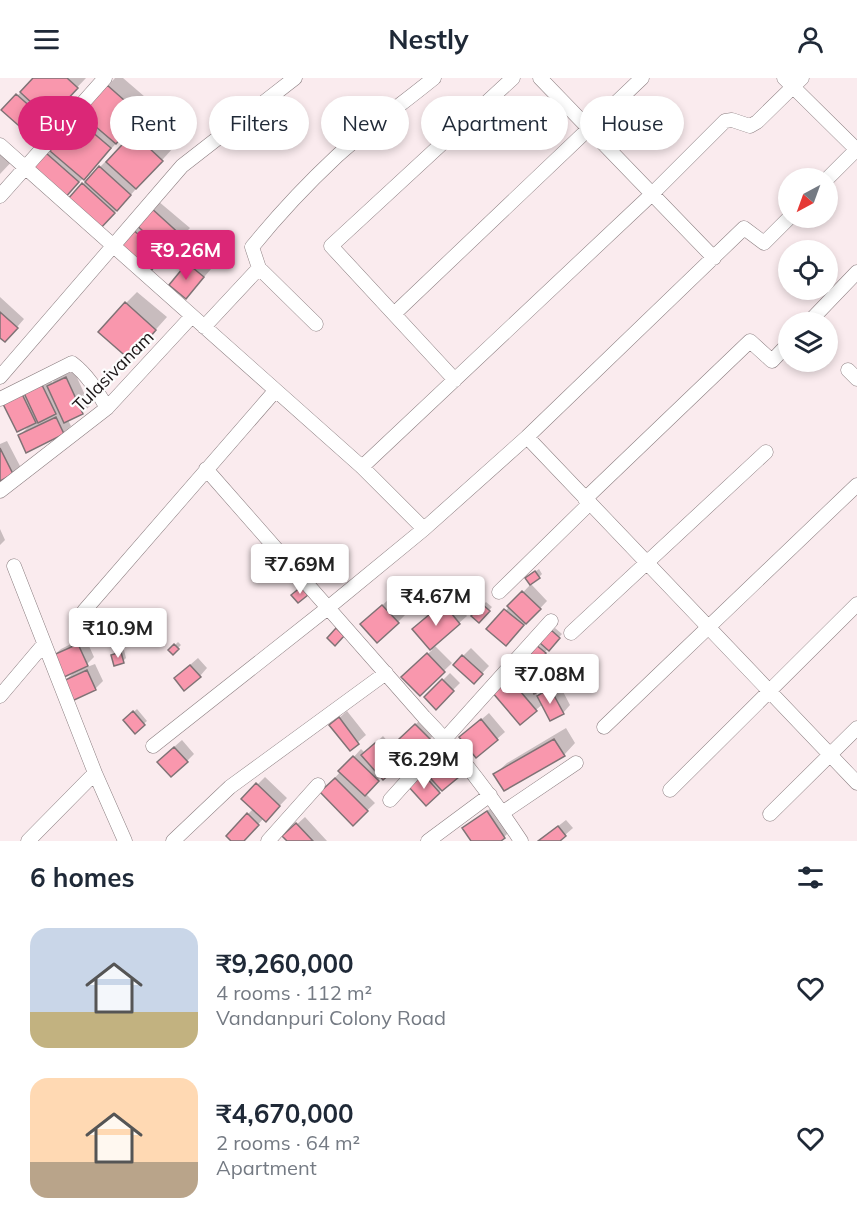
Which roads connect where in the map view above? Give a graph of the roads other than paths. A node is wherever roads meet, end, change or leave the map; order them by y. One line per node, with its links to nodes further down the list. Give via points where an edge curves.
1 (105, 78): 14 (street)
2 (295, 78): 19 (street, via 182,166)
3 (434, 78): 21 (street, via 338,156 279,214 252,247)
4 (513, 78): 24 (street, via 331,246)
5 (540, 78): 9 (street)
6 (642, 78): 8 (street)
7 (793, 81): 12 (street); 16 (street, via 757,122 750,126 725,121)
8 (623, 96)
9 (580, 120)
10 (580, 138): 24 (street)
11 (0, 145): 14 (street)
12 (857, 149): 15 (street)
13 (609, 150): 16 (street)
14 (25, 168): 17 (street); 19 (street)
15 (838, 168)
16 (652, 194): 20 (street); 30 (street)
17 (0, 196)
18 (779, 228): 20 (street, via 764,243 744,228)
19 (112, 245): 25 (street); 29 (street)
20 (714, 258): 34 (street)
21 (259, 268): 26 (street); 27 (street)
22 (857, 272): 23 (street)
23 (818, 312)
24 (394, 314): 30 (street)
25 (192, 316): 27 (street); 33 (street, Tulasivanam)
26 (316, 324)
27 (204, 327): 31 (street)
28 (778, 355): 40 (street, via 772,361 750,342)
29 (0, 377)
30 (455, 380): 36 (street)
31 (275, 392): 36 (street); 37 (street)
32 (0, 399): 33 (street, via 72,363 81,369)
33 (107, 408): 39 (street, Tulasivanam)
34 (527, 437): 40 (street); 41 (street)
35 (766, 452): 42 (street)
36 (362, 467): 41 (street)
37 (206, 470): 46 (street); 47 (street)
38 (857, 485): 49 (street)
39 (0, 490)
40 (587, 502): 42 (street); 44 (street)
41 (424, 529): 46 (street)
42 (646, 564): 49 (street); 50 (street)
43 (14, 566): 51 (street)
44 (499, 592)
45 (857, 604): 53 (street)
46 (329, 607): 52 (street); 58 (street)
47 (84, 611)
48 (551, 621): 57 (street)
49 (707, 627): 53 (street); 55 (street)
50 (571, 633)
51 (44, 644): 54 (street); 61 (street)
52 (386, 673): 57 (street); 71 (street, via 230,787)
53 (768, 691): 59 (street); 64 (street)
54 (0, 696)
55 (604, 727)
56 (857, 728): 59 (street)
57 (445, 738): 65 (street); 66 (street)
58 (153, 746)
59 (830, 753): 62 (street); 68 (street)
60 (576, 764): 67 (street)
61 (95, 773): 69 (street); 70 (street)
62 (857, 783)
63 (318, 785): 72 (street)
64 (670, 790)
65 (490, 795): 67 (street); 73 (street)
66 (390, 800)
67 (502, 813): 74 (street)
68 (770, 814)
69 (28, 841)
70 (125, 841)
71 (173, 841)
72 (268, 841)
73 (428, 841)
74 (521, 841)

